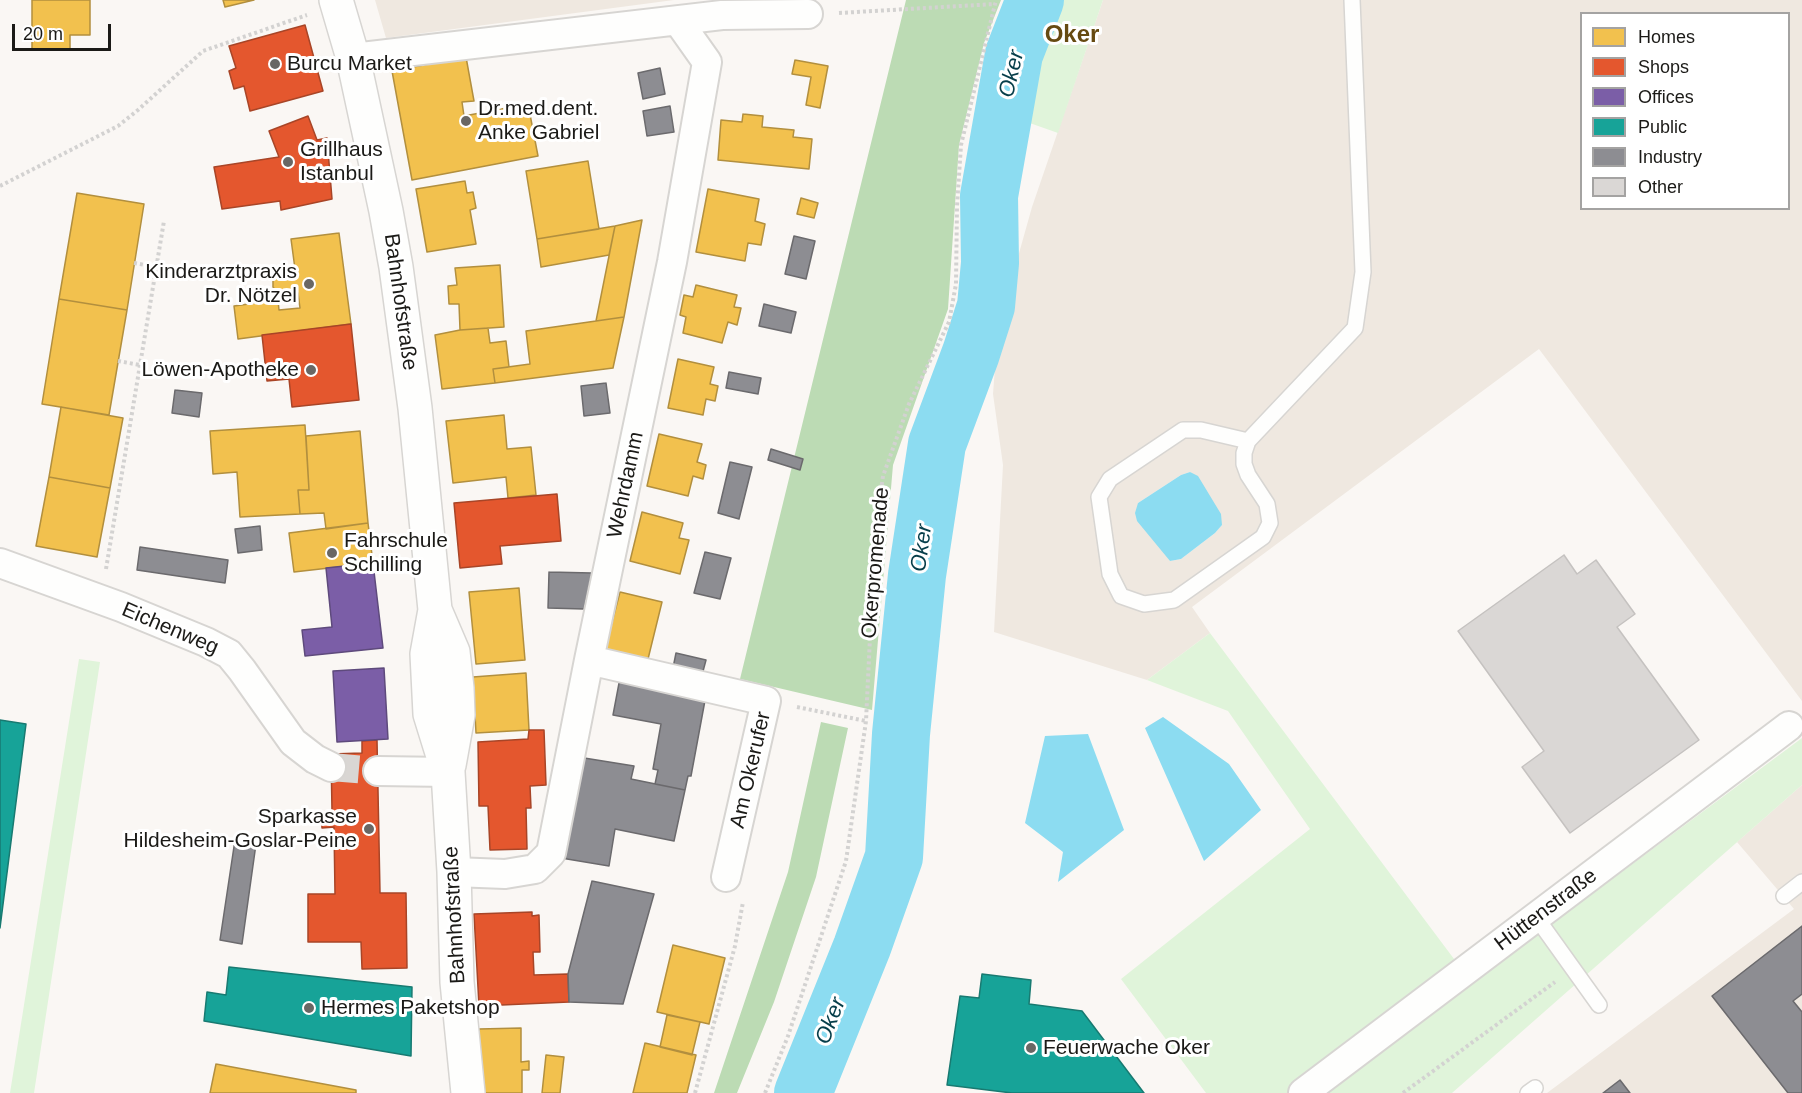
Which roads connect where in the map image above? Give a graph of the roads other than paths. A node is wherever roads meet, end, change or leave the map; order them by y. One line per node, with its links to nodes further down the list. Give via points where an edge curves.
1 (1352, 0): 7 (lane, via 1363,272 1355,328)
2 (326, 7): 6 (main road, Bahnhofstraße)
3 (722, 8): 4 (street); 5 (street)
4 (808, 14)
5 (678, 21): 6 (street); 9 (street, Wehrdamm, via 707,62 672,262)
6 (353, 58): 13 (main road, Bahnhofstraße, via 396,267 415,408 435,610 427,654 430,714)
7 (1248, 441): 7 (lane, via 1202,430 1183,430 1110,479 1099,497 1110,574 1121,596 1144,604 1174,600 1263,537 1270,523 1267,504 1244,464)
8 (0, 563): 11 (street, Eichenweg, via 229,654 293,742)
9 (589, 660): 14 (street, Wehrdamm, via 551,853 535,869 505,874); 15 (street, Am Okerufer, via 766,701)
10 (1789, 726): 18 (street, Hüttenstraße)
11 (331, 767)
12 (378, 771): 13 (street)
13 (448, 772): 14 (main road, Bahnhofstraße)
14 (454, 872): 20 (main road, Bahnhofstraße, via 457,982)
15 (726, 877)
16 (1802, 882): 17 (lane)
17 (1784, 896)
18 (1536, 917): 19 (lane); 21 (street, Hüttenstraße)
19 (1599, 1005)
20 (468, 1093)
21 (1303, 1093)

